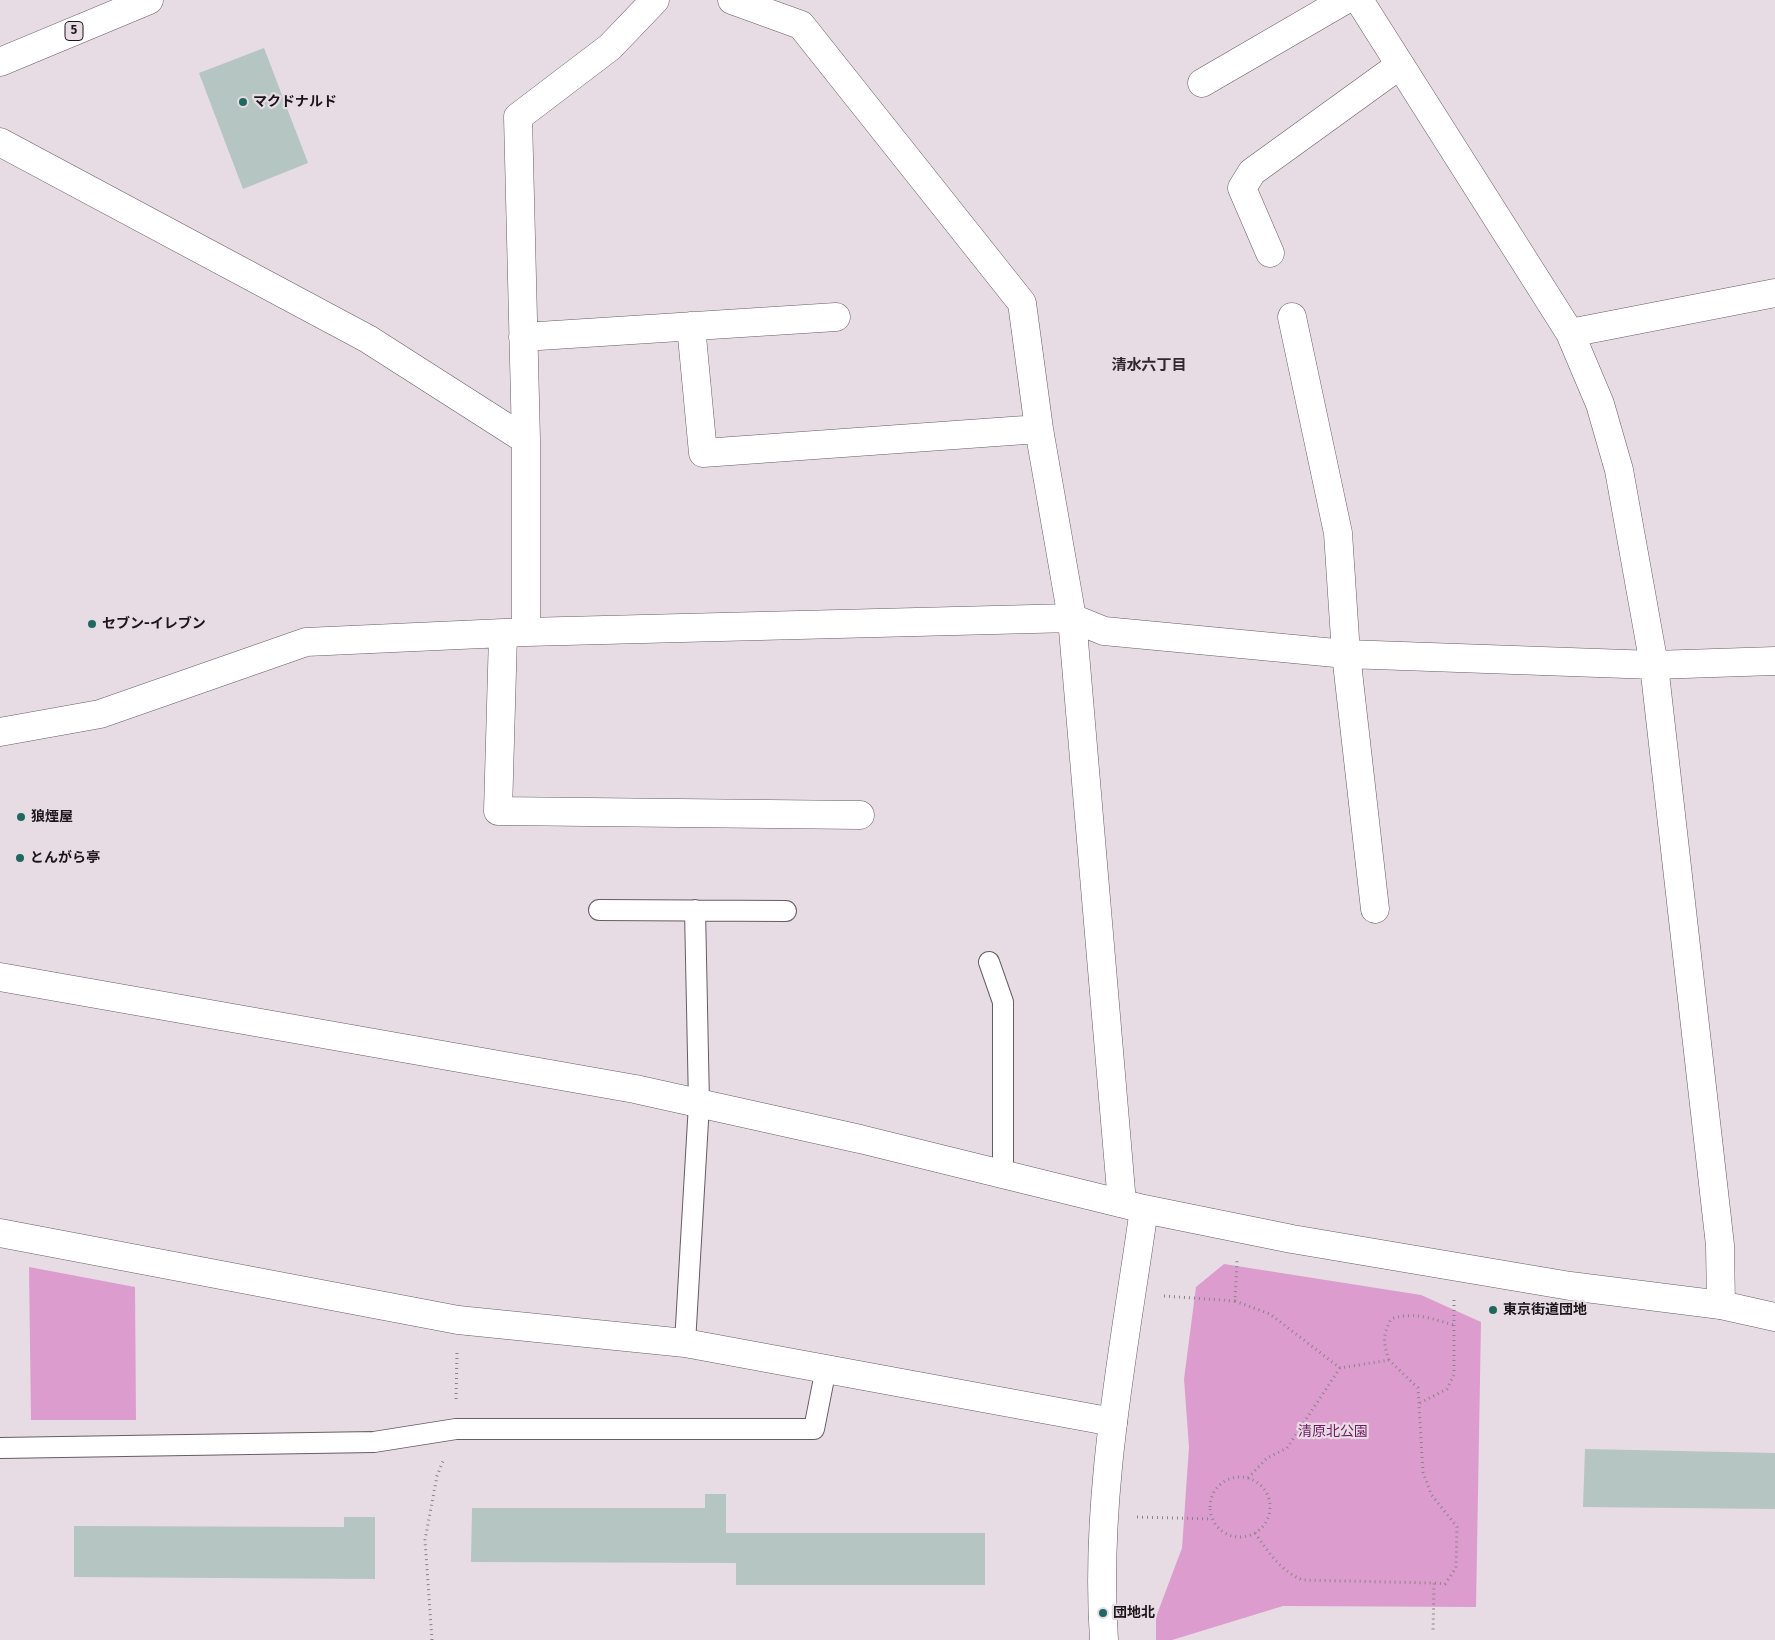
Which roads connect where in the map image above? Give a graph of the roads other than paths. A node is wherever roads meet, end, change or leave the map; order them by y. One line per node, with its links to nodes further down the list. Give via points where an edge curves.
1 (149, 0): 6 (street, 5)
2 (655, 0): 16 (street, via 610,47 518,117)
3 (732, 0): 17 (street, via 801,25 1022,303)
4 (1345, 0): 8 (street)
5 (1359, 0): 7 (street)
6 (0, 62)
7 (1400, 65): 10 (street, via 1252,172 1242,188); 15 (street)
8 (1202, 83)
9 (0, 142): 18 (street, via 368,339)
10 (1270, 253)
11 (1775, 293): 15 (street)
12 (836, 317): 14 (street)
13 (1292, 317): 21 (street, via 1338,533)
14 (691, 326): 16 (street); 17 (street, via 703,453)
15 (1570, 333): 23 (street, via 1600,404 1618,470)
16 (523, 337): 18 (street)
17 (1039, 429): 19 (street)
18 (526, 440): 20 (street)
19 (1072, 618): 20 (street); 21 (street, via 1104,630); 34 (street)
20 (514, 633): 24 (street, via 306,642 100,714); 25 (street, via 498,811)
21 (1346, 654): 23 (street); 28 (street)
22 (1775, 661): 23 (street)
23 (1654, 665): 36 (street, via 1720,1245)
24 (0, 732)
25 (860, 815)
26 (599, 910): 27 (lane)
27 (695, 910): 29 (lane); 32 (lane)
28 (1375, 910)
29 (786, 911)
30 (989, 962): 33 (lane, via 1003,1002)
31 (0, 977): 32 (street, via 635,1089)
32 (699, 1104): 33 (street); 38 (lane)
33 (1003, 1174): 34 (street)
34 (1133, 1206): 36 (street, via 1292,1239 1570,1286); 40 (street, via 1132,1294)
35 (0, 1233): 38 (street, via 458,1320)
36 (1722, 1305): 37 (street)
37 (1775, 1316)
38 (685, 1343): 39 (street)
39 (826, 1368): 40 (street); 41 (lane, via 814,1429 456,1430 374,1442)
40 (1113, 1422): 42 (street, via 1104,1516)
41 (0, 1448)
42 (1104, 1640)

